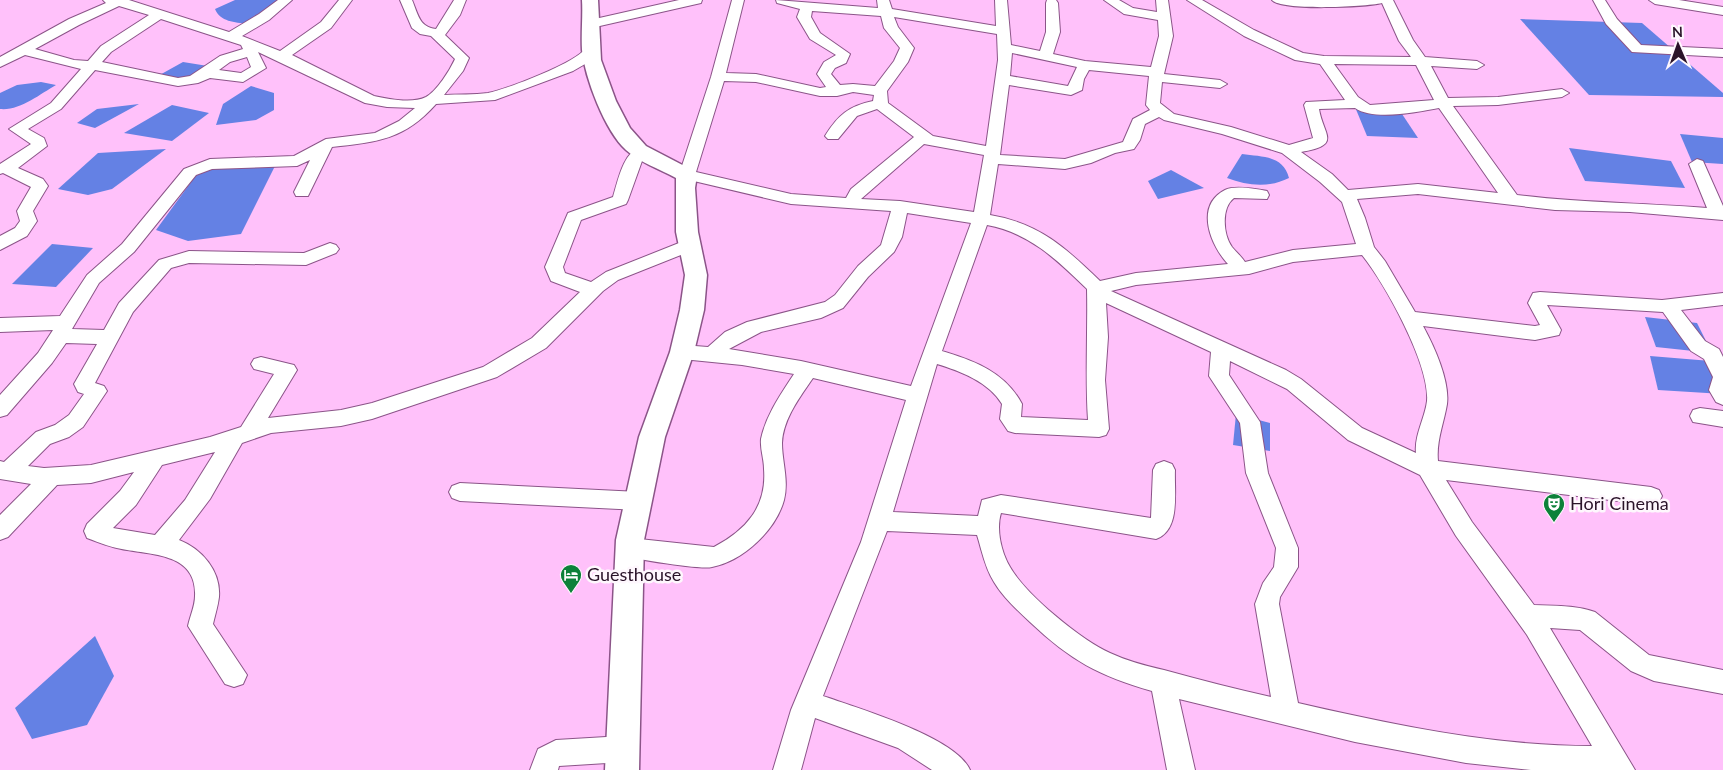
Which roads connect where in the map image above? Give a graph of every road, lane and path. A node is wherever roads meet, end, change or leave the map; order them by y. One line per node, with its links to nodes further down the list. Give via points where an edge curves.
1 (286, 0): 26 (street)
2 (346, 0): 32 (street, via 326,25)
3 (406, 0): 25 (street, via 417,27 424,32)
4 (460, 0): 25 (street)
5 (590, 0): 24 (main road)
6 (696, 0): 24 (street)
7 (738, 0): 44 (street)
8 (782, 0): 20 (street)
9 (1001, 0): 27 (street)
10 (1110, 0): 21 (street, via 1129,11)
11 (1193, 0): 34 (street, via 1248,33 1292,53)
12 (1278, 0): 13 (street, via 1329,4)
13 (1378, 0)
14 (1386, 0): 35 (street, via 1406,40)
15 (1598, 0): 31 (street, via 1611,21 1637,49)
16 (1655, 0): 22 (street)
17 (117, 1): 23 (street); 29 (street)
18 (1052, 3): 33 (street, via 1053,32)
19 (884, 6): 20 (street); 27 (street); 49 (street, via 891,28 907,48)
20 (806, 8): 47 (street, via 804,17 815,36 844,54 841,60 829,65 824,74)
21 (1163, 9): 41 (street, via 1166,36)
22 (1723, 11)
23 (158, 14): 26 (street); 39 (street, via 106,49)
24 (591, 24): 30 (main road)
25 (440, 32): 50 (street, via 439,38 462,58 461,64)
26 (230, 37): 28 (street)
27 (1004, 40): 33 (street); 45 (street)
28 (249, 47): 32 (street); 40 (street, via 225,58); 40 (street, via 260,66 248,76 238,78)
29 (23, 50): 36 (street); 39 (street)
30 (591, 51): 42 (street, via 568,68); 43 (main road)
31 (1723, 54)
32 (282, 56): 50 (street, via 370,100 415,104)
33 (1045, 56): 37 (street)
34 (1324, 60): 35 (street); 52 (street)
35 (1421, 61): 38 (street); 51 (street)
36 (0, 63)
37 (1085, 65): 41 (street); 45 (street, via 1077,79 1077,87 1071,91)
38 (1477, 65)
39 (90, 66): 40 (street, via 172,82 185,82); 61 (street, via 56,106 17,129 38,141 39,146)
40 (207, 72)
41 (1156, 74): 46 (street); 53 (street, via 1152,96 1154,105)
42 (546, 77): 43 (street, via 572,74); 50 (street, via 482,99)
43 (598, 77): 58 (main road, via 620,130 626,140)
44 (718, 77): 47 (street, via 756,78 804,90); 62 (street)
45 (1002, 79): 59 (street)
46 (1220, 84)
47 (837, 92): 49 (street, via 853,88)
48 (1562, 92): 51 (street, via 1498,101)
49 (880, 97): 54 (street, via 852,110); 55 (street)
50 (432, 100): 56 (street, via 413,118 382,136 363,142 331,142)
51 (1443, 102): 52 (street, via 1371,111); 66 (street)
52 (1356, 104): 57 (street, via 1311,105 1322,134 1320,139)
53 (1161, 112): 57 (street); 59 (street, via 1137,122 1128,146 1079,161 1054,164)
54 (833, 136)
55 (923, 137): 59 (street, via 932,142); 67 (street)
56 (323, 147): 63 (street); 82 (street, via 297,161 210,164 190,172 128,248 94,278)
57 (1288, 150): 65 (street)
58 (641, 152): 62 (main road); 77 (street, via 634,160 620,200 574,217 556,259 554,272 557,277)
59 (992, 155): 70 (street)
60 (1697, 164): 69 (street)
61 (3, 168): 71 (street, via 40,186 25,211 29,222 26,227)
62 (687, 175): 67 (street, via 791,199); 72 (main road, via 686,232)
63 (302, 192)
64 (1261, 195): 75 (street, via 1231,193 1217,211 1223,246)
65 (1345, 195): 66 (street, via 1418,189); 74 (street, via 1353,206)
66 (1511, 199): 69 (street, via 1555,205 1630,207)
67 (850, 202): 68 (street)
68 (900, 206): 70 (street); 86 (street, via 893,239 886,251 860,274 844,298 818,312 768,322 740,332)
69 (1720, 215)
70 (981, 218): 76 (street, via 1004,223 1045,242 1059,251); 87 (street)
71 (0, 244)
72 (690, 245): 77 (street, via 612,276); 85 (main road, via 696,275)
73 (330, 248): 83 (street, via 306,259 189,257 165,264 126,308)
74 (1366, 249): 75 (street, via 1293,256); 80 (street, via 1379,265)
75 (1240, 269): 76 (street, via 1136,279)
76 (1096, 288): 84 (street, via 1104,295); 87 (street, via 1098,337 1095,380 1099,429 1015,425 1010,420 1010,399 993,384 971,368)
77 (593, 290): 95 (street, via 539,343 490,372 386,407 341,418 271,425)
78 (1723, 298): 79 (street)
79 (1668, 306): 80 (street, via 1540,298 1540,310 1552,330 1535,333); 91 (street, via 1698,346 1712,354 1723,377 1720,390)
80 (1409, 318): 97 (street, via 1437,383 1437,402 1426,449)
81 (0, 325): 82 (street, via 46,322)
82 (63, 330): 83 (street); 92 (street, via 45,358)
83 (110, 337): 98 (street, via 84,384 84,387 97,391 81,416 62,431 43,438)
84 (1221, 350): 97 (street, via 1279,375 1355,434); 114 (street, via 1219,376 1250,422 1258,473 1287,548 1287,569 1268,597 1267,604)
85 (682, 352): 86 (street); 103 (main road, via 652,437)
86 (713, 353): 89 (street)
87 (931, 355): 90 (street)
88 (262, 364): 95 (street, via 288,370)
89 (808, 370): 90 (street); 108 (street, via 781,411 776,425 772,451 775,491 770,512 761,524 717,557)
90 (917, 395): 104 (street)
91 (1723, 397)
92 (0, 409)
93 (1700, 416): 94 (street)
94 (1723, 419)
95 (242, 434): 96 (street); 107 (street, via 192,509)
96 (156, 457): 100 (street, via 91,474); 107 (street, via 128,498 95,531 123,540)
97 (1428, 469): 102 (street); 109 (street, via 1464,529)
98 (4, 470): 100 (street)
99 (1164, 470): 106 (street, via 1162,518 1156,529 1001,504 990,507)
100 (51, 477): 105 (street)
101 (460, 492): 103 (street)
102 (1651, 496)
103 (639, 501): 108 (main road)
104 (879, 521): 106 (street, via 983,526); 113 (street)
105 (0, 530)
106 (987, 531): 111 (street, via 993,560 1002,576 1076,647 1103,661)
107 (161, 544): 110 (street, via 192,558 201,571 207,593 200,626)
108 (630, 548): 115 (main road)
109 (1528, 616): 112 (street, via 1586,620 1626,653 1654,669); 116 (street)
110 (234, 675)
111 (1163, 682): 114 (street); 120 (street)
112 (1723, 682)
113 (807, 703): 118 (street); 119 (street, via 906,738)
114 (1287, 714): 116 (street, via 1378,735 1460,748)
115 (623, 759): 117 (street, via 556,752 547,758)
116 (1618, 764)
117 (544, 770)
118 (788, 770)
119 (956, 770)
120 (1181, 770)

